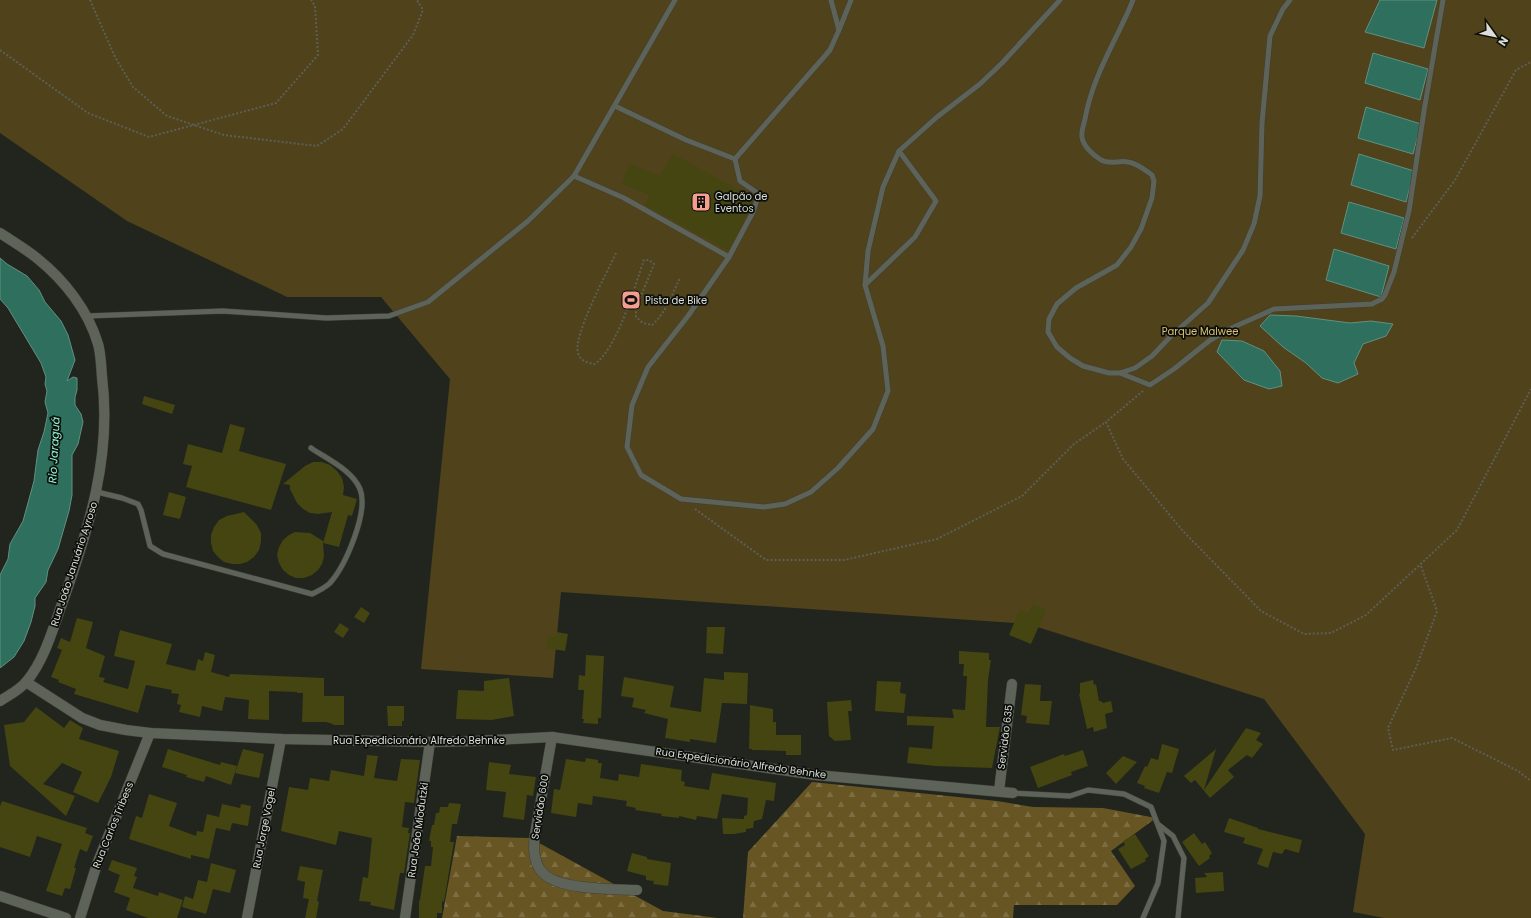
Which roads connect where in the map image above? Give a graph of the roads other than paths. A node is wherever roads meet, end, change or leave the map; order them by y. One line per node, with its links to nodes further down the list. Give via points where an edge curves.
1 (675, 0): 9 (lane)
2 (831, 0): 8 (lane)
3 (851, 0): 8 (lane)
4 (1060, 0): 10 (lane, via 980,84)
5 (1133, 0): 17 (lane, via 1097,77 1087,108 1082,137 1085,146 1101,160 1110,163 1128,162 1152,174 1152,198 1141,229 1131,247 1117,265 1076,288 1057,304 1049,319 1048,332 1057,346 1084,366 1109,374)
6 (1290, 0): 17 (lane, via 1270,36 1262,123 1260,196 1254,224 1243,250 1208,303 1152,356 1135,368)
7 (1443, 0): 17 (lane, via 1409,211 1394,272 1382,299 1372,304 1274,309 1209,341 1150,385)
8 (839, 30): 11 (lane, via 830,50)
9 (615, 106): 11 (lane, via 686,140); 12 (lane)
10 (899, 151): 15 (lane, via 883,187 868,251); 15 (lane, via 936,201 916,237)
11 (734, 159): 14 (lane, via 740,181 759,194 753,212)
12 (574, 176): 14 (lane, via 624,198); 16 (lane, via 528,221 428,302 389,316 326,318 223,311)
13 (0, 233): 16 (street, Rua João Januário Ayroso, via 53,272)
14 (730, 257): 15 (lane, via 648,367 632,405 628,447 641,475 681,499 764,507 785,504 811,492 838,468 873,429 888,391 883,346)
15 (865, 284)
16 (87, 316): 19 (street, Rua João Januário Ayroso, via 99,344 105,396 104,437)
17 (1120, 373)
18 (311, 448): 19 (lane, via 353,477 360,488 362,499 358,524 349,551 330,583 312,594 163,554 150,546 138,504)
19 (97, 492): 20 (street, Rua João Januário Ayroso, via 87,530 53,630 41,658)
20 (26, 682): 22 (street, Rua João Januário Ayroso); 23 (street, Rua Expedicionário Alfredo Behnke, via 82,718 100,725)
21 (1012, 684): 27 (street, Servidão 635)
22 (0, 701)
23 (150, 733): 25 (street, Rua Expedicionário Alfredo Behnke); 33 (street, Rua Carlos Tribess, via 97,864)
24 (552, 737): 26 (street, Rua Expedicionário Alfredo Behnke); 27 (street, Rua Expedicionário Alfredo Behnke, via 816,774); 30 (street, Servidão 600, via 533,850 537,864 545,875 560,883)
25 (282, 739): 26 (street, Rua Expedicionário Alfredo Behnke); 34 (street, Rua Jorge Vogel)
26 (430, 742): 35 (street, Rua João Miodutzki)
27 (999, 791): 28 (street, Rua Expedicionário Alfredo Behnke)
28 (1013, 793): 29 (lane, via 1070,796 1088,790 1124,794 1151,807)
29 (1158, 824): 36 (lane, via 1164,841 1158,883); 37 (lane, via 1172,836 1184,858)
30 (637, 890)
31 (0, 896): 32 (street)
32 (66, 918)
33 (80, 918)
34 (247, 918)
35 (406, 918)
36 (1143, 918)
37 (1178, 918)

